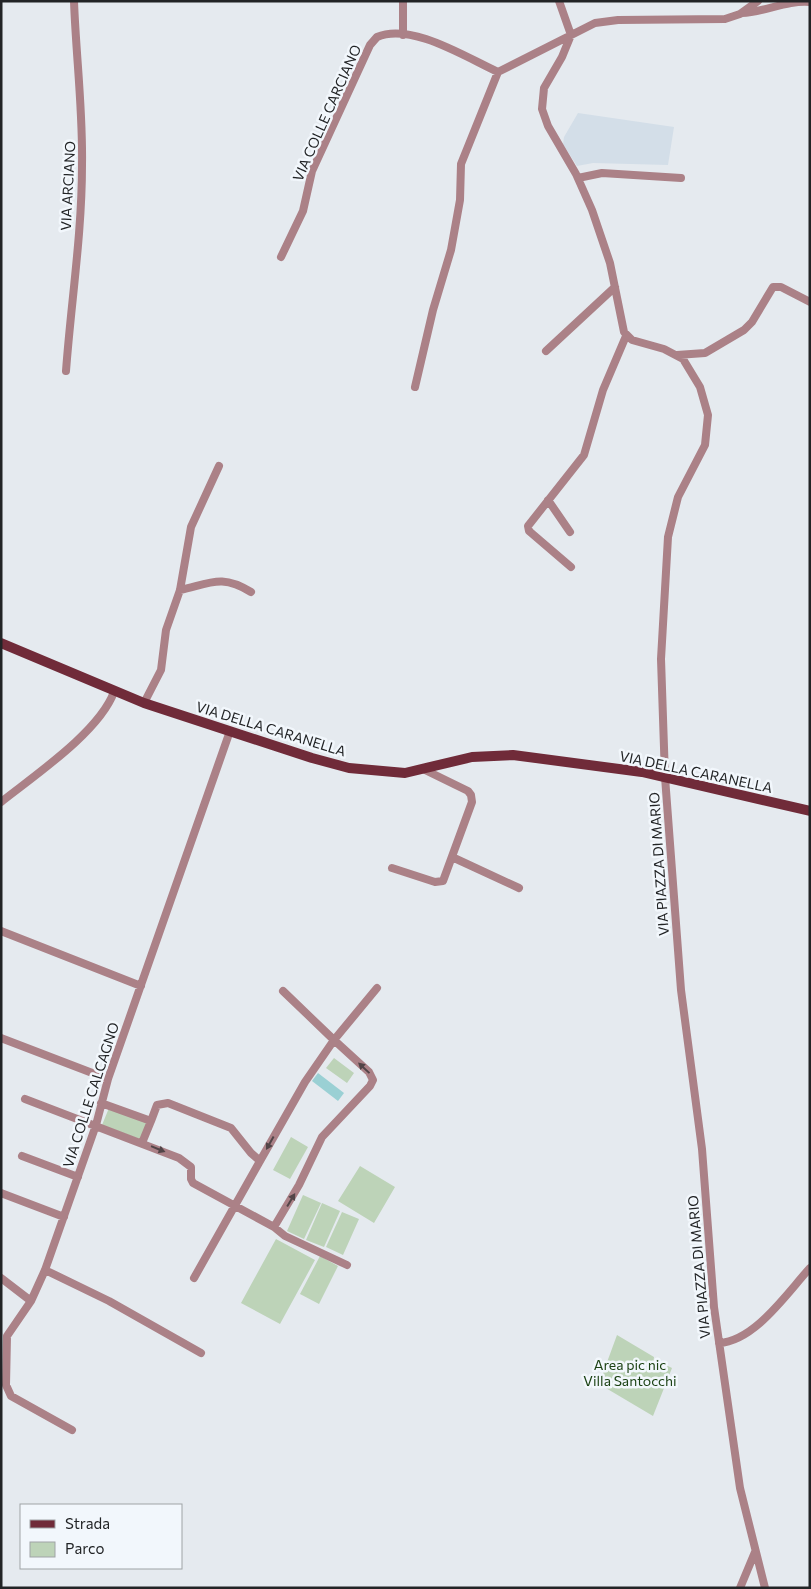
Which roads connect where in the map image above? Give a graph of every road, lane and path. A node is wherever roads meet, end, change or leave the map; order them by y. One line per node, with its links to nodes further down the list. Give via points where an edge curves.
1 (74, 1): 18 (street, VIA ARCIANO, via 82,118 82,193)
2 (403, 1): 7 (street)
3 (558, 1): 8 (street)
4 (758, 1): 6 (street)
5 (810, 2): 6 (street)
6 (742, 13): 8 (street, via 714,20 601,22 590,24)
7 (404, 35): 9 (street, VIA COLLE CARCIANO, via 435,42); 12 (street, VIA COLLE CARCIANO, via 382,35 372,42 311,175 303,211)
8 (571, 35): 9 (street); 10 (street, via 544,88 541,102 548,126)
9 (498, 72): 19 (street, via 461,164 460,200 451,250)
10 (578, 178): 11 (street, via 602,172); 13 (street, via 601,234)
11 (681, 178)
12 (281, 257)
13 (615, 287): 15 (street, via 620,322); 16 (street)
14 (810, 302): 17 (street, via 775,286 769,290 750,325 739,334 705,353)
15 (626, 336): 17 (street); 21 (street, via 603,390 586,452)
16 (546, 351)
17 (677, 355): 31 (street, VIA PIAZZA DI MARIO, via 700,387 706,402 708,424 704,448 678,498 668,537 661,659)
18 (66, 371)
19 (415, 387)
20 (219, 466): 24 (street, via 193,522)
21 (548, 500): 22 (street); 23 (street, via 528,528)
22 (570, 532)
23 (571, 567)
24 (180, 590): 25 (street, via 225,581); 28 (street, via 166,630 160,674)
25 (251, 592)
26 (1, 643): 27 (main road, VIA DELLA CARANELLA)
27 (114, 692): 28 (main road, VIA DELLA CARANELLA); 32 (street, via 87,731)
28 (144, 703): 29 (main road, VIA DELLA CARANELLA)
29 (230, 731): 30 (main road, VIA DELLA CARANELLA, via 349,768 396,773); 38 (street, VIA COLLE CALCAGNO)
30 (425, 770): 31 (main road, VIA DELLA CARANELLA, via 460,759 501,754); 34 (street, via 472,795)
31 (665, 777): 33 (main road, VIA DELLA CARANELLA); 62 (street, VIA PIAZZA DI MARIO, via 682,998 702,1149)
32 (1, 802)
33 (810, 811)
34 (452, 857): 35 (street, via 441,883); 36 (street)
35 (392, 868)
36 (519, 888)
37 (1, 931): 38 (street)
38 (141, 986): 43 (street, VIA COLLE CALCAGNO)
39 (377, 988): 42 (street)
40 (283, 992): 42 (street)
41 (1, 1038): 43 (street)
42 (334, 1040): 50 (street, one-way to 50, via 304,1082); 55 (street, one-way to 42, via 300,1185 322,1137 373,1083 371,1074)
43 (108, 1079): 45 (street, VIA COLLE CALCAGNO)
44 (25, 1099): 47 (street)
45 (102, 1103): 46 (street); 47 (street, VIA COLLE CALCAGNO)
46 (151, 1121): 48 (street); 50 (street, via 157,1105 168,1103 231,1128)
47 (96, 1125): 48 (street); 51 (street, VIA COLLE CALCAGNO)
48 (142, 1143): 53 (street, one-way to 53, via 187,1163 192,1169 190,1178 193,1183)
49 (22, 1156): 51 (street)
50 (260, 1161): 53 (street)
51 (78, 1177): 54 (street, VIA COLLE CALCAGNO)
52 (1, 1193): 54 (street)
53 (236, 1206): 55 (street); 60 (street)
54 (64, 1217): 58 (street, VIA COLLE CALCAGNO)
55 (274, 1227): 56 (street, via 285,1236)
56 (348, 1265)
57 (810, 1268): 62 (street, via 751,1331 733,1341)
58 (45, 1270): 61 (street, VIA COLLE CALCAGNO); 63 (street, via 109,1301)
59 (1, 1278): 61 (street)
60 (194, 1278)
61 (31, 1301): 64 (street, VIA COLLE CALCAGNO, via 7,1338)
62 (719, 1343): 66 (street, VIA PIAZZA DI MARIO, via 740,1488)
63 (201, 1353)
64 (4, 1387): 65 (street, VIA COLLE CALCAGNO, via 14,1400)
65 (72, 1430)
66 (755, 1552): 67 (street); 68 (street, VIA PIAZZA DI MARIO)
67 (740, 1588)
68 (765, 1588)

